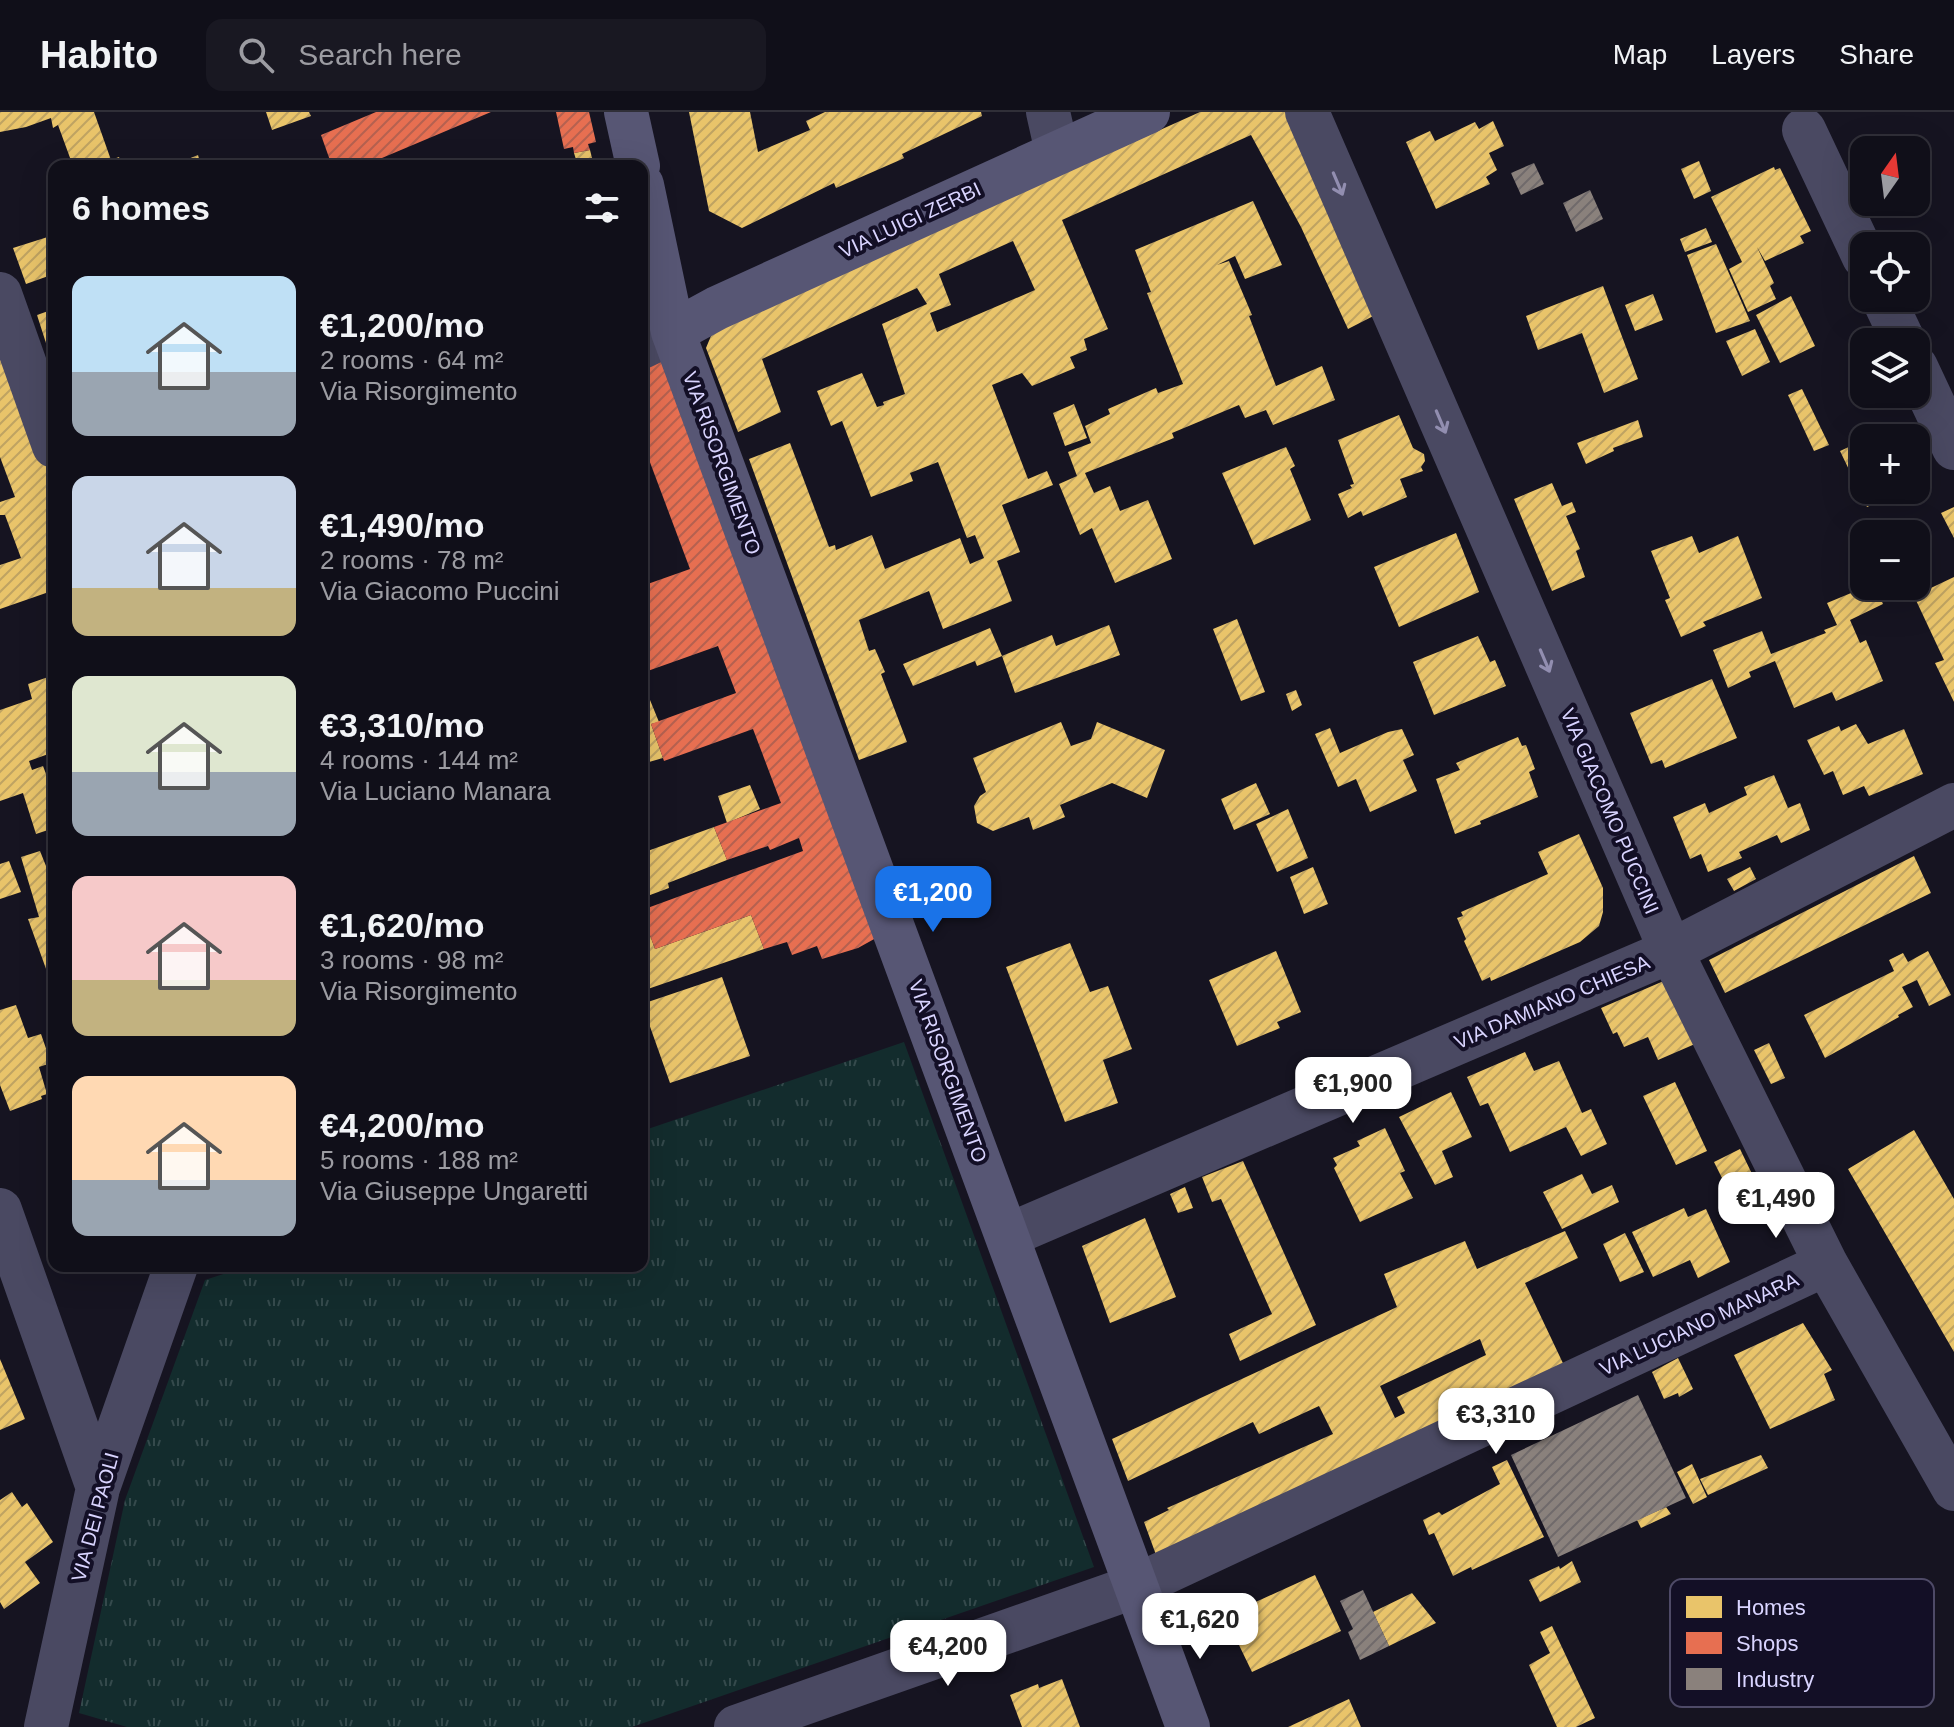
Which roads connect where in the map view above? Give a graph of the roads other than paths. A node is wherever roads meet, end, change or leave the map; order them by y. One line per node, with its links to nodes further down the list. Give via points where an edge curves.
1 (626, 112): 6 (street)
2 (1148, 112): 5 (street, VIA LUIGI ZERBI)
3 (1307, 112): 15 (street, VIA GIACOMO PUCCINI, one-way to 15)
4 (1804, 130): 7 (street)
5 (1052, 132): 10 (street, VIA LUIGI ZERBI)
6 (637, 160)
7 (1852, 232)
8 (648, 243): 10 (street, VIA RISORGIMENTO)
9 (0, 294): 12 (street)
10 (658, 339): 17 (street, VIA RISORGIMENTO)
11 (1930, 397): 13 (street)
12 (48, 429)
13 (1954, 448)
14 (1954, 805): 15 (street, VIA DAMIANO CHIESA)
15 (1671, 951): 17 (street, VIA DAMIANO CHIESA); 18 (street, VIA GIACOMO PUCCINI)
16 (0, 1210): 20 (street)
17 (1009, 1235): 22 (street, VIA RISORGIMENTO)
18 (1826, 1264): 21 (street, VIA GIACOMO PUCCINI); 22 (street, VIA LUCIANO MANARA)
19 (174, 1272): 20 (street, VIA DEI PAOLI)
20 (98, 1488): 23 (street, VIA DEI PAOLI)
21 (1954, 1489)
22 (1136, 1586): 24 (street, VIA LUCIANO MANARA); 25 (street, VIA RISORGIMENTO)
23 (46, 1727)
24 (736, 1727)
25 (1188, 1727)

